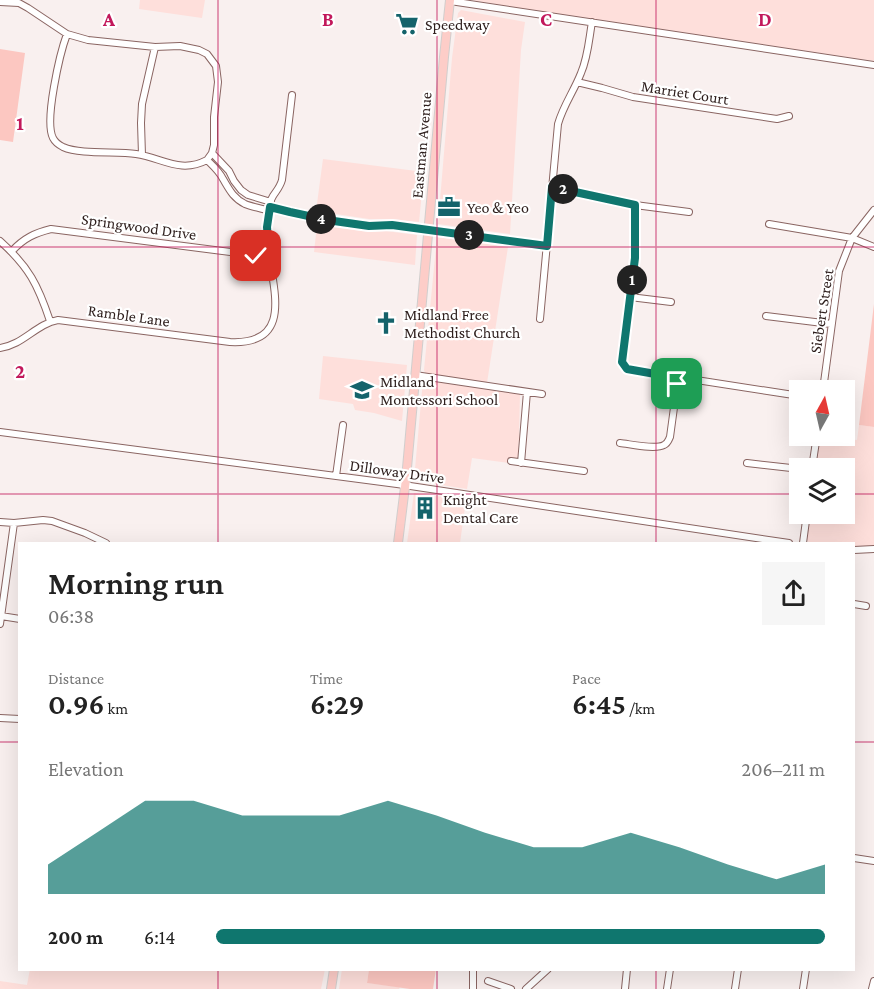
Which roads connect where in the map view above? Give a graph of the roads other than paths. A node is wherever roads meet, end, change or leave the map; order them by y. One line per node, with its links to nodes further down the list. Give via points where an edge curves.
1 (448, 0): 3 (street); 19 (main road, Eastman Avenue)
2 (0, 3): 4 (street, via 19,3)
3 (592, 22): 6 (street); 7 (street)
4 (67, 34): 5 (street, via 105,43); 11 (street, via 53,89 52,136 58,144 72,150)
5 (155, 47): 10 (street, via 190,47 207,54 216,66); 11 (street, via 142,104)
6 (874, 65)
7 (577, 82): 9 (street, Marriet Court, via 644,99 777,119); 13 (street, via 558,124)
8 (292, 95): 15 (street, via 282,180)
9 (789, 116)
10 (212, 153): 12 (street); 15 (street, via 241,190)
11 (142, 155): 12 (street, via 182,166)
12 (207, 160): 15 (street, via 236,198 245,204)
13 (552, 187): 14 (street); 22 (street)
14 (635, 205): 17 (street); 26 (street)
15 (270, 206): 19 (street, via 314,218); 25 (street)
16 (874, 210): 20 (street, Siebert Street)
17 (689, 212)
18 (769, 224): 20 (street)
19 (428, 230): 22 (street); 33 (main road, Eastman Avenue)
20 (852, 238): 23 (street); 31 (street, Siebert Street, via 839,271)
21 (0, 241): 24 (street)
22 (547, 246): 29 (street)
23 (874, 247)
24 (12, 251): 25 (street, Springwood Drive, via 29,236 51,229); 30 (street, via 35,283)
25 (269, 256): 30 (street, Ramble Lane, via 276,311 271,325 250,341)
26 (630, 297): 27 (street); 34 (street, via 624,366)
27 (671, 302)
28 (766, 316): 31 (street)
29 (540, 319)
30 (50, 321): 32 (street, via 16,343)
31 (831, 324): 35 (street, Siebert Street)
32 (0, 348)
33 (415, 375): 36 (street); 48 (main road, Eastman Avenue)
34 (678, 378): 38 (street); 41 (street, via 668,442 656,447)
35 (824, 380)
36 (527, 392): 37 (street); 43 (street)
37 (542, 394)
38 (789, 394)
39 (343, 425): 47 (street)
40 (0, 432): 47 (street, Dilloway Drive)
41 (620, 443)
42 (511, 461): 43 (street)
43 (521, 463): 46 (street)
44 (747, 463): 45 (street)
45 (789, 469)
46 (584, 471)
47 (336, 476): 48 (street, Dilloway Drive)
48 (405, 485): 53 (main road, Eastman Avenue); 54 (street, Dilloway Drive)
49 (0, 522): 50 (street)
50 (14, 524): 52 (street, via 52,521); 61 (street)
51 (806, 524): 55 (street)
52 (104, 542)
53 (398, 542)
54 (782, 542)
55 (803, 542)
56 (874, 549): 57 (street)
57 (855, 550)
58 (855, 604): 59 (street)
59 (866, 606)
60 (18, 619): 61 (street)
61 (1, 620)
62 (0, 718): 63 (street)
63 (18, 719)
64 (855, 858): 65 (street)
65 (874, 861)
66 (334, 971): 75 (main road)
67 (473, 971): 76 (street)
68 (546, 971): 78 (street)
69 (627, 971): 79 (street)
70 (670, 971): 80 (street)
71 (738, 971): 81 (street)
72 (806, 971): 82 (street)
73 (488, 981): 77 (street)
74 (874, 981): 83 (street)
75 (331, 989)
76 (473, 989)
77 (509, 989)
78 (525, 989)
79 (625, 989)
80 (667, 989)
81 (735, 989)
82 (803, 989)
83 (872, 989)

